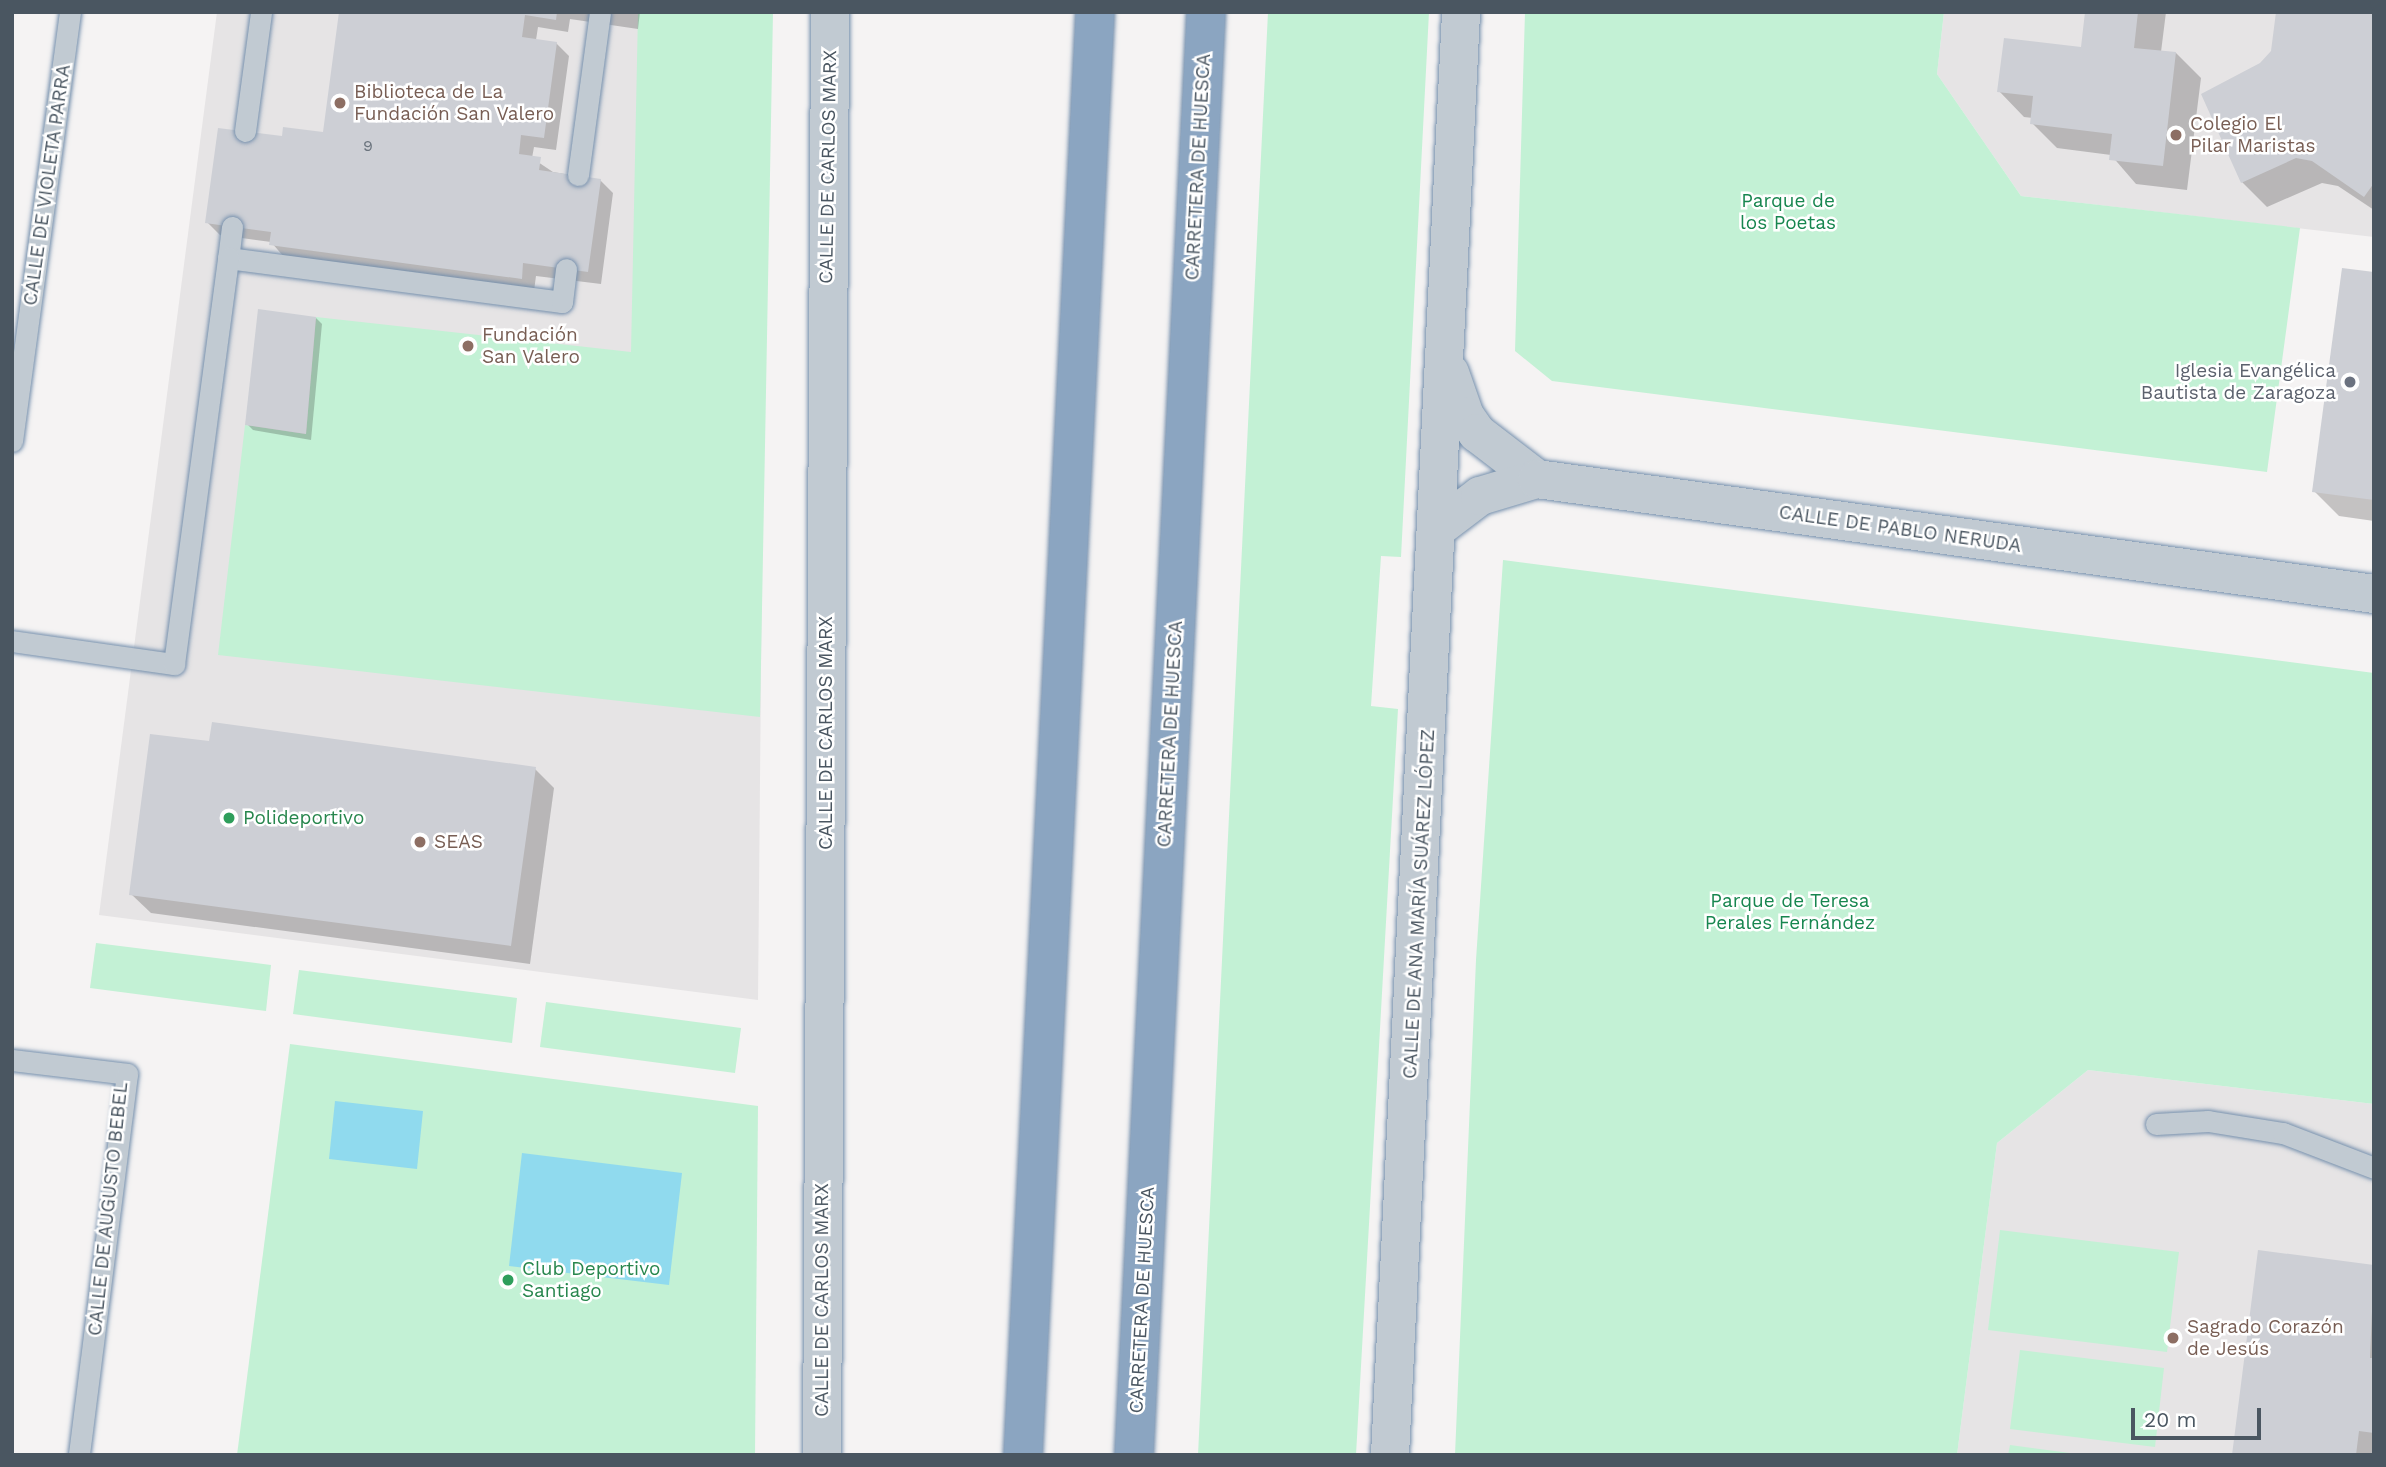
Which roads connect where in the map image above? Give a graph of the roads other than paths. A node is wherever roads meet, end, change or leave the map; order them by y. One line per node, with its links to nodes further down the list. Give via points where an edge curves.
1 (70, 12): 14 (lane, CALLE DE VIOLETA PARRA)
2 (261, 12): 8 (lane)
3 (830, 12): 23 (street, CALLE DE CARLOS MARX)
4 (1095, 12): 24 (highway)
5 (1206, 12): 25 (highway, CARRETERA DE HUESCA)
6 (1461, 12): 13 (street, CALLE DE ANA MARÍA SUÁREZ LÓPEZ)
7 (600, 13): 9 (lane)
8 (245, 131)
9 (578, 175)
10 (232, 227): 11 (lane)
11 (228, 258): 12 (lane, via 562,302); 18 (lane, via 174,664)
12 (566, 269)
13 (1444, 353): 15 (street, CALLE DE ANA MARÍA SUÁREZ LÓPEZ, via 1455,392 1477,433); 16 (street, CALLE DE ANA MARÍA SUÁREZ LÓPEZ)
14 (12, 441)
15 (1536, 479): 16 (street, CALLE DE PABLO NERUDA, via 1480,496); 17 (street, CALLE DE PABLO NERUDA)
16 (1438, 528): 26 (street, CALLE DE ANA MARÍA SUÁREZ LÓPEZ)
17 (2374, 594)
18 (12, 641)
19 (12, 1060): 22 (lane, CALLE DE AUGUSTO BEBEL, via 127,1074)
20 (2156, 1125): 21 (lane, via 2208,1121 2283,1133)
21 (2374, 1168)
22 (79, 1455)
23 (822, 1455)
24 (1023, 1455)
25 (1134, 1455)
26 (1390, 1455)

